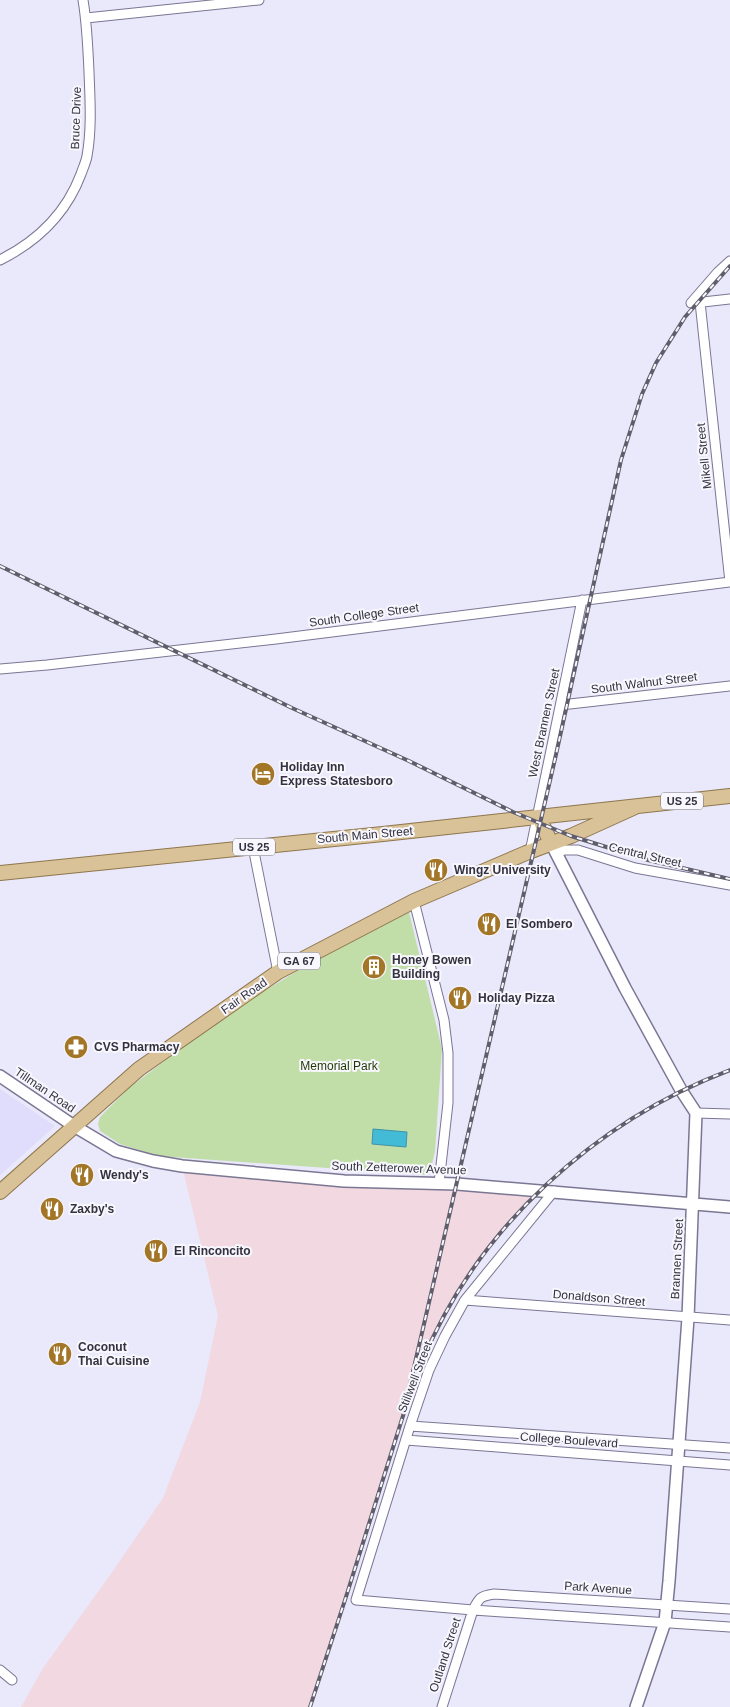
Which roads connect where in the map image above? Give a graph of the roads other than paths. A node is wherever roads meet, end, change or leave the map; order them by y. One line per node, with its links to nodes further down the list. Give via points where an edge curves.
1 (83, 0): 4 (street, Bruce Drive)
2 (259, 0): 3 (street)
3 (203, 3): 4 (street)
4 (86, 18): 5 (street, Bruce Drive, via 90,112 87,157 72,196 59,214 31,242)
5 (0, 260)
6 (730, 261): 8 (street)
7 (730, 299): 8 (street)
8 (696, 303): 9 (street, Mikell Street, via 702,326)
9 (730, 582): 10 (street, South College Street)
10 (582, 600): 11 (street, South College Street, via 276,639); 13 (street, West Brannen Street)
11 (0, 669)
12 (730, 686): 13 (street, South Walnut Street)
13 (561, 705): 16 (street, West Brannen Street)
14 (730, 796): 15 (main road, South Main Street / US 25)
15 (635, 807): 16 (main road, South Main Street / US 25); 18 (main road, GA 67, via 571,836)
16 (539, 817): 17 (main road, South Main Street / US 25); 18 (main road); 19 (street, West Brannen Street)
17 (252, 847): 20 (main road, South Main Street / US 25); 23 (street)
18 (554, 848): 19 (main road, Fair Road / GA 67); 21 (street, Central Street, via 578,850 635,868); 25 (street)
19 (530, 852): 22 (main road, Fair Road / GA 67)
20 (0, 873)
21 (730, 885)
22 (414, 901): 23 (main road, Fair Road / GA 67); 28 (street, via 444,1020 448,1053 448,1103)
23 (278, 972): 27 (main road, Fair Road / GA 67, via 138,1069)
24 (0, 1076): 27 (street, Tillman Road)
25 (696, 1113): 26 (street); 31 (street, Brannen Street)
26 (730, 1114)
27 (74, 1126): 28 (street, South Zetterower Avenue, via 116,1151 168,1164 344,1181); 30 (main road, Fair Road / GA 67)
28 (439, 1183): 29 (street, South Zetterower Avenue)
29 (554, 1191): 31 (street, South Zetterower Avenue); 33 (street, Stillwell Street)
30 (0, 1192)
31 (693, 1205): 32 (street, South Zetterower Avenue); 34 (street, Brannen Street)
32 (730, 1207)
33 (465, 1300): 34 (street, Donaldson Street); 36 (street, Stillwell Street, via 429,1370)
34 (688, 1318): 35 (street, Donaldson Street); 38 (street, Brannen Street)
35 (730, 1320)
36 (410, 1426): 37 (street, Stillwell Street); 38 (street, College Boulevard)
37 (406, 1440): 40 (street, College Boulevard); 44 (street, Stillwell Street, via 356,1600)
38 (679, 1444): 39 (street, College Boulevard); 40 (street, Brannen Street)
39 (730, 1448)
40 (678, 1461): 41 (street, College Boulevard); 42 (street, Brannen Street)
41 (730, 1464)
42 (667, 1606): 43 (street, Park Avenue); 44 (street, Park Avenue, via 494,1594 479,1599); 45 (street, Brannen Street)
43 (730, 1609)
44 (473, 1610): 45 (street); 49 (street, Outland Street)
45 (665, 1622): 46 (street); 50 (street, Brannen Street)
46 (730, 1627)
47 (0, 1670): 48 (street)
48 (12, 1680)
49 (442, 1707)
50 (636, 1707)

